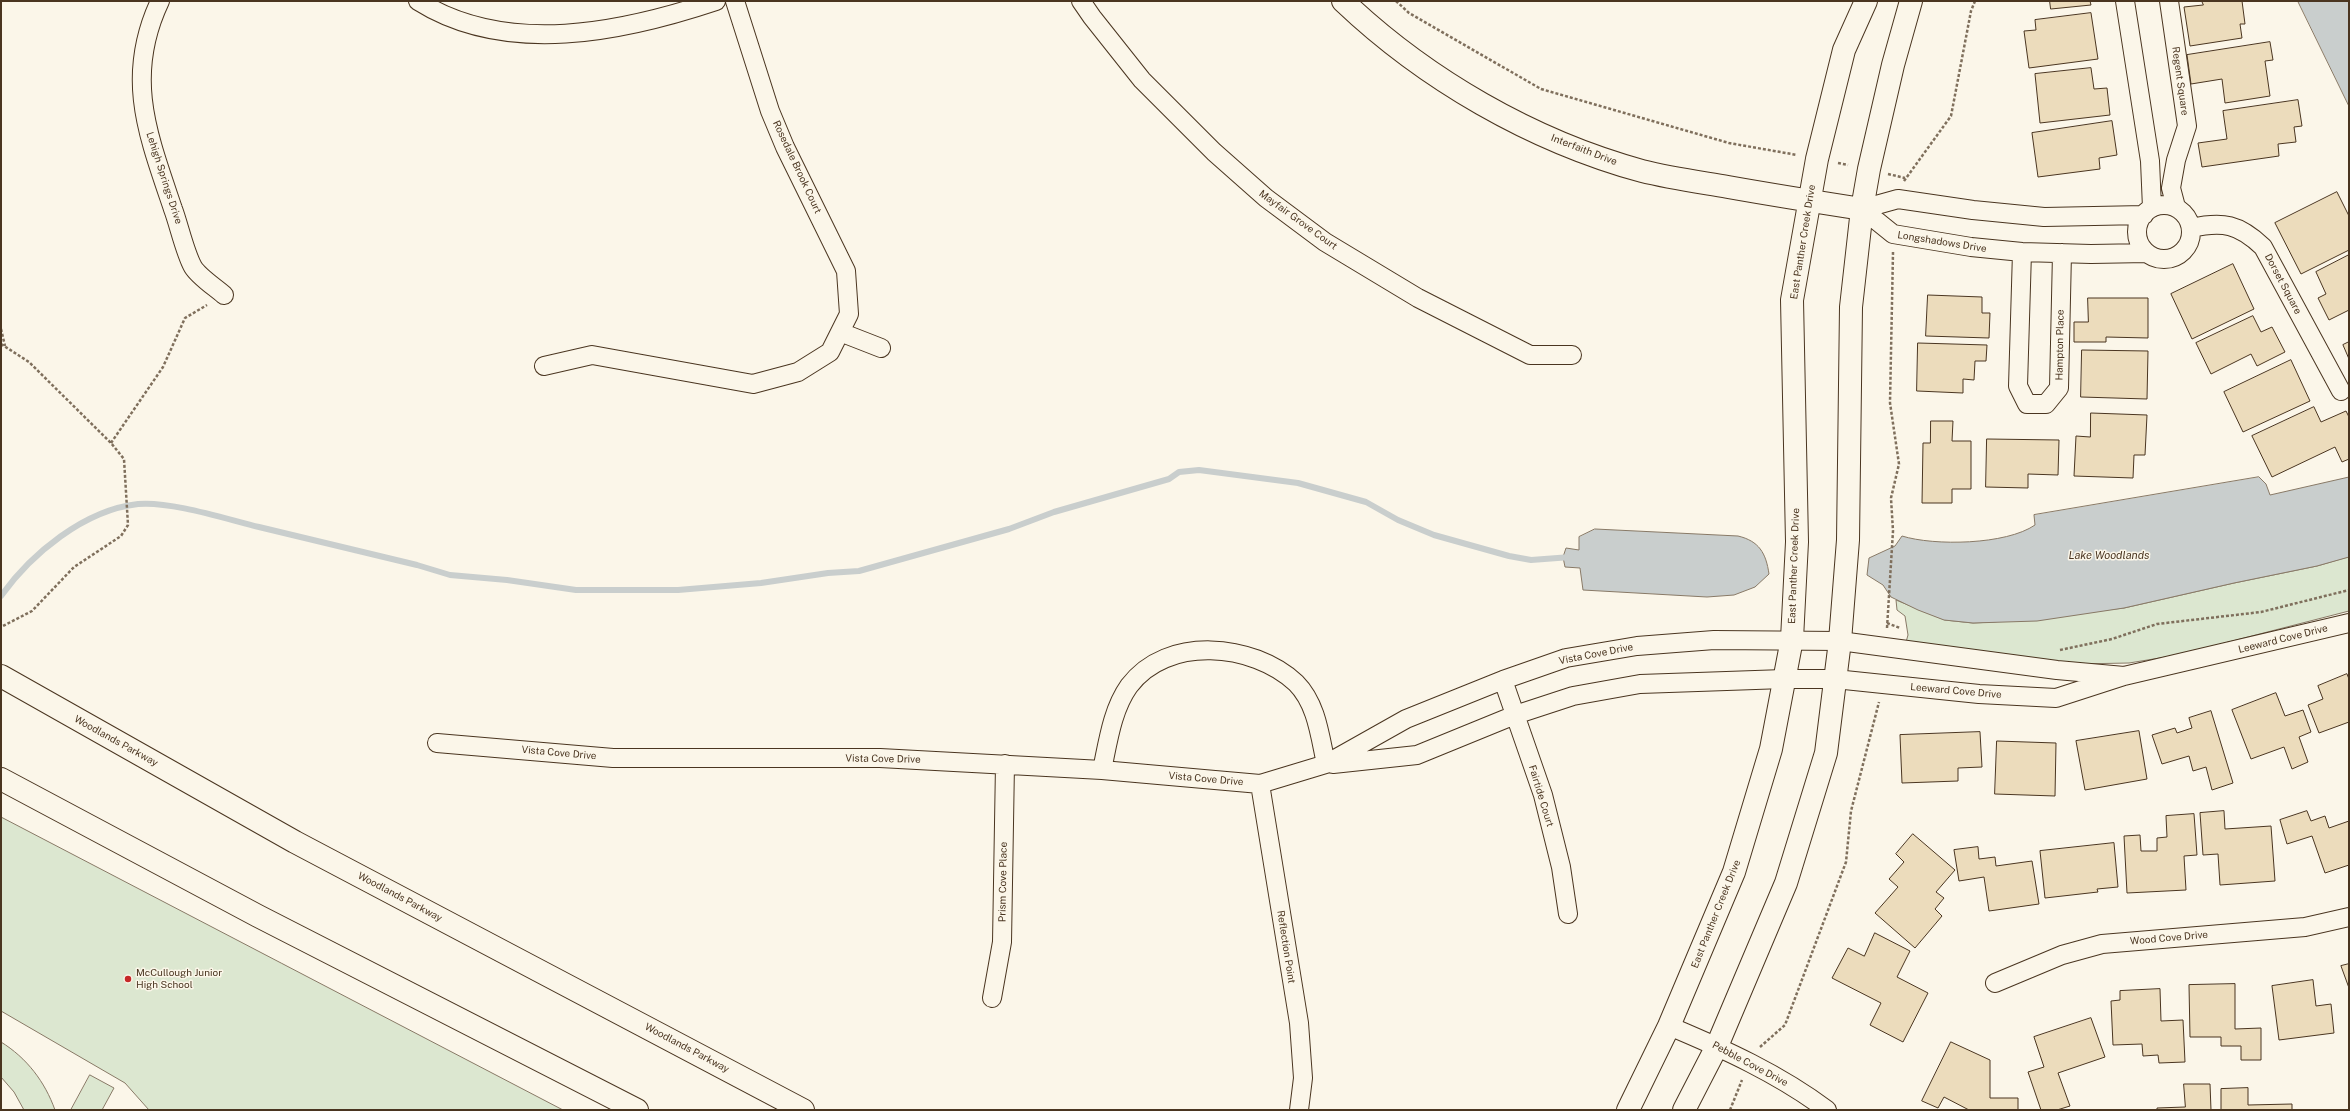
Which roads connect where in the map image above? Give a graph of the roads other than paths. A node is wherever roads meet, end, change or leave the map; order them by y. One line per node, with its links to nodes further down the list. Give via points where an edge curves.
1 (160, 1): 19 (street, Lehigh Springs Drive, via 149,24 142,52 141,82 151,144 193,267)
2 (418, 1): 3 (street, via 452,18 483,27 517,33 552,34 632,24)
3 (716, 1)
4 (735, 1): 20 (street, Rosedale Brook Court, via 770,111 846,271 849,314)
5 (1081, 1): 22 (street, Mayfair Grove Court, via 1142,80 1214,152 1266,198 1325,242 1418,298 1530,355)
6 (1343, 1): 11 (street, Interfaith Drive, via 1400,51 1449,84 1526,126 1599,157 1642,171)
7 (1866, 1): 11 (street, East Panther Creek Drive, via 1844,50)
8 (1911, 1): 13 (street, via 1893,65)
9 (2125, 1): 14 (street, via 2150,161)
10 (2169, 1): 12 (street, Regent Square, via 2186,126 2171,188)
11 (1809, 200): 13 (street, Interfaith Drive); 26 (street, East Panther Creek Drive, via 1792,300 1797,542)
12 (2176, 207): 14 (street, via 2168,205); 15 (street, via 2183,212)
13 (1862, 209): 14 (street, via 1898,199 2044,217); 16 (street, Longshadows Drive, via 1893,234); 27 (street, via 1851,307 1848,540)
14 (2148, 211): 18 (street, via 2139,222 2138,234)
15 (2191, 228): 18 (street, Longshadows Drive, via 2187,246 2181,253 2164,258); 24 (street, Dorset Square, via 2226,225 2247,232 2263,247)
16 (2022, 252): 17 (street, Longshadows Drive); 17 (street, Hampton Place, via 2018,386 2027,404 2046,404 2059,388)
17 (2062, 253): 18 (street, Longshadows Drive)
18 (2147, 253)
19 (224, 295)
20 (840, 332): 21 (street); 23 (street, Rosedale Brook Court, via 830,352 798,372 753,384 592,355)
21 (881, 348)
22 (1572, 355)
23 (544, 366)
24 (2342, 391)
25 (2349, 623): 29 (street, Leeward Cove Drive)
26 (1792, 639): 27 (street, Vista Cove Drive); 30 (street, East Panther Creek Drive); 32 (street, Vista Cove Drive, via 1714,640 1637,646 1566,658)
27 (1840, 641): 29 (street, Leeward Cove Drive, via 2057,670); 31 (street)
28 (1, 676): 47 (street, Woodlands Parkway, via 295,842)
29 (2124, 676): 31 (street, Leeward Cove Drive, via 2056,698 1979,694)
30 (1784, 679): 31 (street, Leeward Cove Drive); 33 (street, Vista Cove Drive, via 1640,684 1573,696); 44 (street, East Panther Creek Drive, via 1771,749 1734,872)
31 (1836, 679): 45 (street, via 1826,753 1786,883)
32 (1503, 680): 33 (street, Fairtide Court); 36 (street, Vista Cove Drive, via 1406,719)
33 (1515, 715): 36 (street, Vista Cove Drive, via 1417,755); 40 (street, Fairtide Court, via 1543,796 1561,867)
34 (437, 743): 35 (street, Vista Cove Drive, via 613,758 880,758)
35 (1005, 764): 37 (street, Vista Cove Drive); 43 (street, Prism Cove Place, via 1002,942)
36 (1326, 764): 37 (street, via 1312,707 1296,684 1274,667 1252,656 1197,651 1172,655 1150,666 1129,686 1114,716); 39 (street, Vista Cove Drive)
37 (1102, 770): 39 (street, Vista Cove Drive)
38 (1, 779): 46 (street, via 258,916)
39 (1260, 784): 48 (street, Reflection Point, via 1299,1023 1303,1078)
40 (1568, 914)
41 (2349, 917): 42 (street, Wood Cove Drive, via 2305,927 2102,944 2062,955)
42 (1995, 983)
43 (992, 998)
44 (1669, 1026): 45 (street, Pebble Cove Drive); 49 (street, East Panther Creek Drive)
45 (1717, 1046): 50 (street); 51 (street, Pebble Cove Drive, via 1769,1072)
46 (637, 1110)
47 (803, 1110)
48 (1299, 1110)
49 (1628, 1110)
50 (1684, 1110)
51 (1827, 1110)

